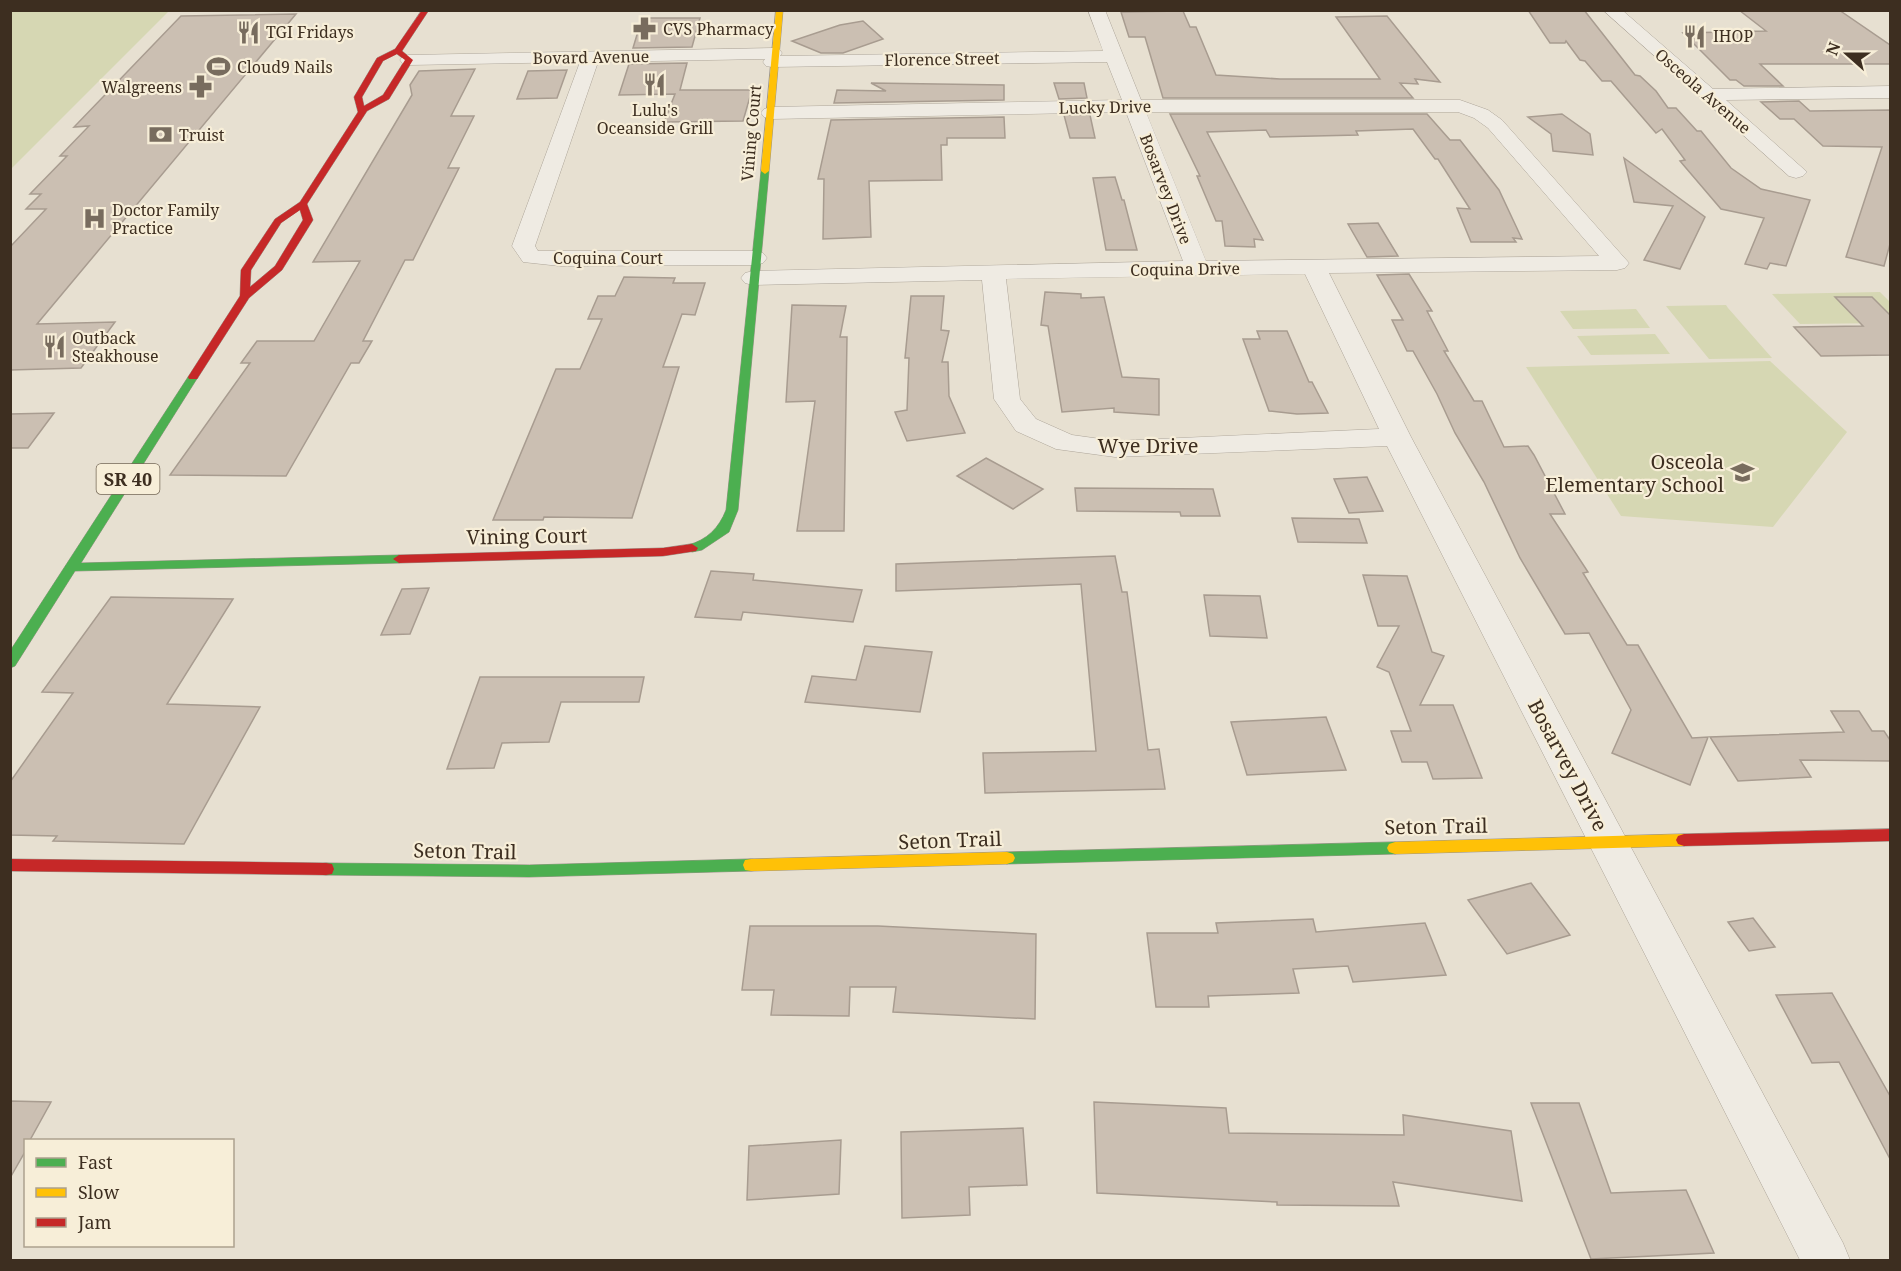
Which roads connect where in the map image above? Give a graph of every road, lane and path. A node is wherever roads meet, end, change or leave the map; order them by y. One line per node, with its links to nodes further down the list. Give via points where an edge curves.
1 (426, 10): 5 (street, SR 40)
2 (780, 10): 8 (street, Vining Court)
3 (1096, 10): 6 (street, Bosarvey Drive)
4 (1611, 10): 10 (street, Osceola Avenue)
5 (404, 56): 7 (street, Bovard Avenue); 12 (street, SR 40, via 386,97); 12 (street, SR 40, via 380,60 358,97)
6 (1112, 56): 8 (street, Florence Street, via 880,60); 11 (street, Bosarvey Drive)
7 (591, 57): 8 (street, Bovard Avenue); 18 (street, Coquina Court, via 523,246 531,257)
8 (772, 57): 13 (street, Vining Court)
9 (1890, 92): 10 (street)
10 (1709, 95): 14 (street, Osceola Avenue)
11 (1133, 106): 13 (street, Lucky Drive); 16 (street, Lucky Drive, via 1460,106 1495,124); 19 (street, Bosarvey Drive)
12 (362, 113): 15 (street, SR 40)
13 (771, 113): 18 (street, Vining Court)
14 (1796, 172)
15 (303, 204): 21 (street, SR 40, via 278,221 246,270); 21 (street, SR 40, via 308,220 279,268)
16 (1617, 263): 17 (street, Coquina Drive)
17 (1314, 267): 19 (street, Coquina Drive); 22 (street, Bosarvey Drive)
18 (754, 268): 20 (street, Coquina Drive); 23 (street, Vining Court, via 732,510 725,529 698,547 663,552)
19 (1197, 268): 20 (street, Coquina Drive)
20 (993, 273): 22 (street, Wye Drive, via 1007,399 1026,425 1066,443 1115,449)
21 (245, 296): 23 (street, SR 40)
22 (1397, 438): 26 (street, Bosarvey Drive)
23 (71, 567): 24 (street, SR 40)
24 (10, 663)
25 (1890, 835): 26 (street, Seton Trail)
26 (1609, 842): 27 (street, Seton Trail, via 529,871); 28 (street, Bosarvey Drive)
27 (10, 865)
28 (1826, 1260)

